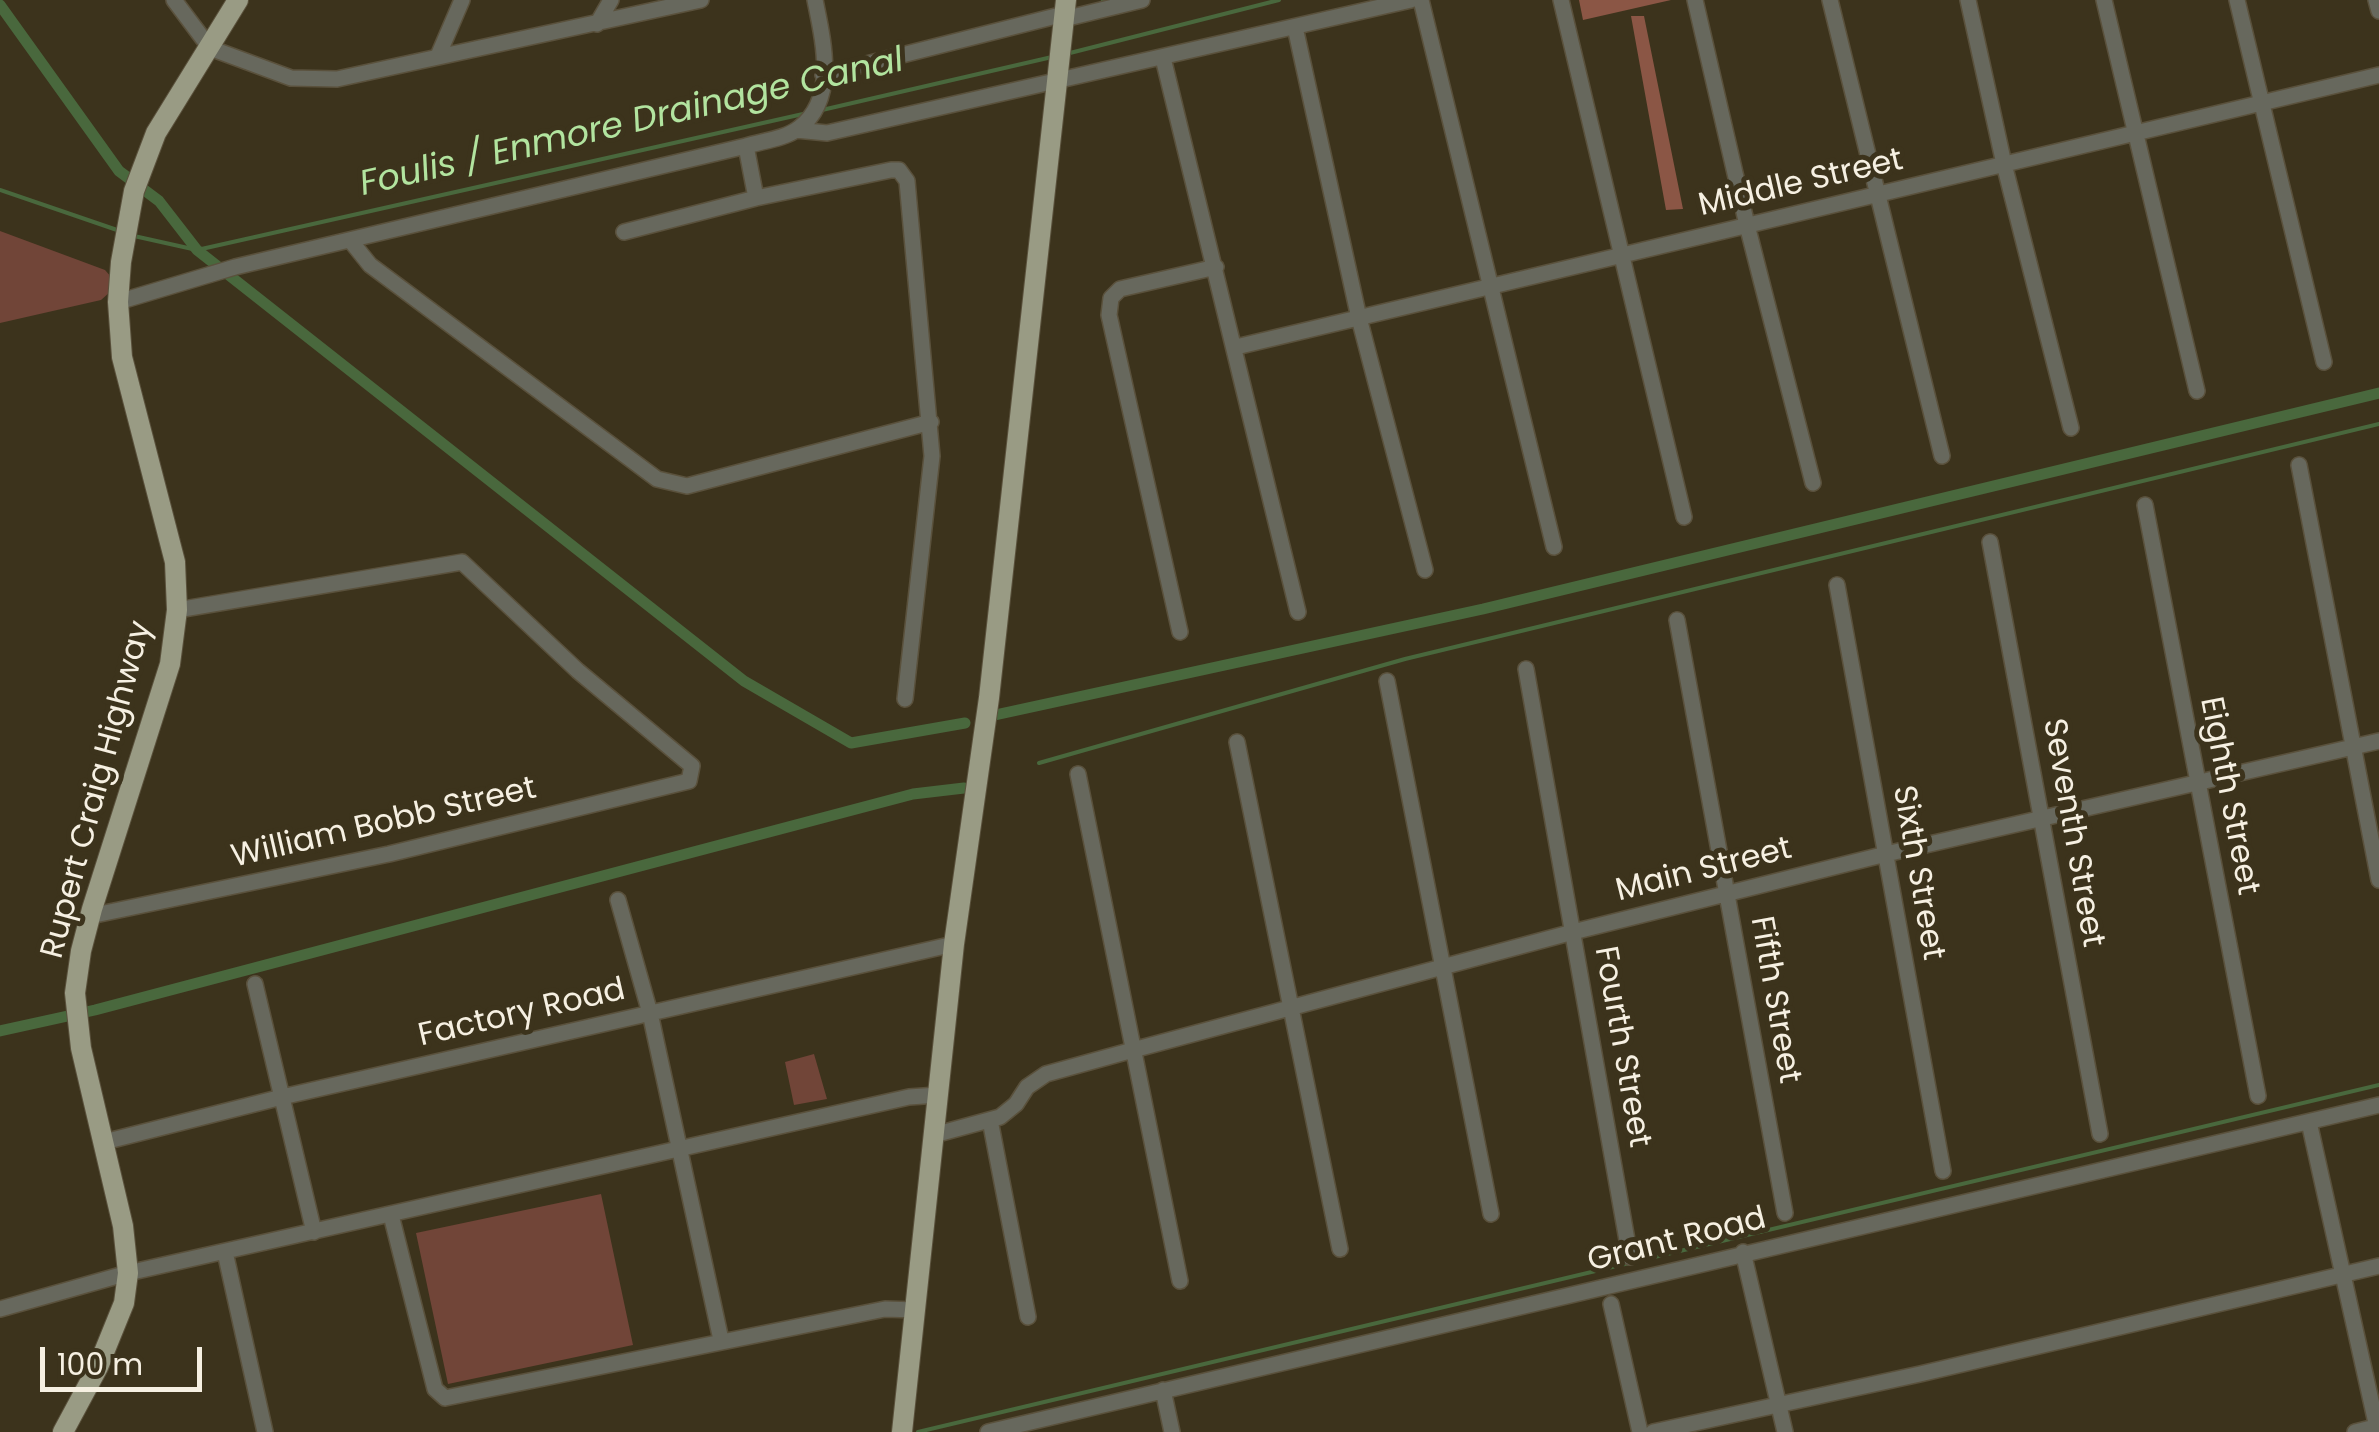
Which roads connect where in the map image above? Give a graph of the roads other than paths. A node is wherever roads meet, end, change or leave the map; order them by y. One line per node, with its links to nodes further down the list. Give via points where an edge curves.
1 (174, 0): 21 (street)
2 (238, 0): 21 (main road, Rupert Craig Highway)
3 (462, 0): 22 (street)
4 (611, 0): 19 (street)
5 (701, 0): 19 (street)
6 (814, 0): 24 (street)
7 (1142, 0): 18 (street)
8 (1411, 0): 20 (street)
9 (1421, 0): 39 (street)
10 (1561, 0): 37 (street)
11 (1695, 0): 34 (street)
12 (1830, 0): 32 (street)
13 (1968, 0): 31 (street)
14 (2104, 0): 29 (street)
15 (2237, 0): 27 (street)
16 (2376, 0): 17 (street)
17 (2379, 11)
18 (1064, 18): 24 (street); 25 (main road)
19 (597, 24): 22 (street)
20 (1295, 27): 23 (street); 41 (street)
21 (210, 48): 22 (street, via 291,78 337,79); 40 (main road, Rupert Craig Highway, via 156,134 138,182)
22 (438, 56)
23 (1163, 58): 25 (street); 38 (street)
24 (823, 75): 28 (street, via 821,96)
25 (1057, 75): 28 (street, via 827,133); 75 (main road, via 985,728)
26 (2379, 75): 27 (street, Middle Street)
27 (2261, 103): 29 (street, Middle Street); 43 (street)
28 (799, 128): 30 (street)
29 (2134, 134): 31 (street, Middle Street); 44 (street)
30 (746, 146): 33 (street); 36 (street)
31 (2004, 164): 32 (street, Middle Street); 46 (street)
32 (1876, 195): 34 (street, Middle Street); 47 (street)
33 (756, 198): 35 (street); 45 (street, via 900,170 908,181)
34 (1747, 226): 37 (street, Middle Street); 49 (street)
35 (624, 232)
36 (350, 240): 40 (street); 45 (street, via 370,265 657,479 687,486)
37 (1621, 256): 39 (street, Middle Street); 51 (street)
38 (1216, 268): 42 (street); 59 (street, via 1120,289 1109,315)
39 (1490, 286): 41 (street, Middle Street); 53 (street)
40 (118, 302): 56 (main road, Rupert Craig Highway, via 122,357 174,562)
41 (1359, 318): 42 (street, Middle Street); 54 (street)
42 (1236, 347): 57 (street)
43 (2324, 362)
44 (2197, 391)
45 (931, 422): 62 (street)
46 (2071, 428)
47 (1942, 456)
48 (2299, 465): 65 (street)
49 (1813, 483)
50 (2145, 506): 67 (street, Eighth Street)
51 (1684, 517)
52 (1990, 542): 68 (street, Seventh Street)
53 (1554, 547)
54 (1425, 570)
55 (1837, 585): 69 (street, Sixth Street)
56 (178, 610): 73 (main road, Rupert Craig Highway, via 154,721); 73 (street, William Bobb Street, via 462,562 692,766 689,781 389,854)
57 (1298, 612)
58 (1677, 620): 71 (street, Fifth Street)
59 (1180, 632)
60 (1526, 669): 74 (street, Fourth Street)
61 (1387, 680): 76 (street)
62 (906, 699)
63 (1237, 742): 78 (street)
64 (2379, 742): 65 (street, Main Street)
65 (2354, 748): 67 (street, Main Street); 70 (street)
66 (1078, 774): 80 (street)
67 (2198, 784): 68 (street, Main Street); 81 (street, Eighth Street)
68 (2041, 817): 69 (street, Main Street); 87 (street, Seventh Street)
69 (1886, 854): 71 (street, Main Street); 91 (street, Sixth Street)
70 (2379, 880)
71 (1726, 894): 74 (street, Main Street); 92 (street, Fifth Street)
72 (618, 900): 79 (street)
73 (90, 916): 89 (main road, Rupert Craig Highway, via 76,1013)
74 (1573, 932): 76 (street, Main Street); 99 (street, Fourth Street)
75 (954, 944): 79 (street, Factory Road); 83 (main road)
76 (1442, 968): 78 (street, Main Street); 93 (street)
77 (255, 984): 82 (street)
78 (1291, 1008): 80 (street, Main Street); 96 (street)
79 (650, 1013): 82 (street, Factory Road); 90 (street)
80 (1134, 1050): 85 (street, Main Street, via 1046,1074); 103 (street)
81 (2258, 1096)
82 (282, 1097): 89 (street, Factory Road); 95 (street)
83 (927, 1098): 88 (main road); 90 (street)
84 (2379, 1105): 86 (street, Grant Road)
85 (990, 1120): 88 (street); 107 (street)
86 (2309, 1122): 98 (street, Grant Road); 102 (street)
87 (2100, 1134)
88 (934, 1136): 106 (main road)
89 (104, 1142): 101 (main road, Rupert Craig Highway)
90 (679, 1151): 94 (street); 108 (street)
91 (1944, 1171)
92 (1784, 1213)
93 (1490, 1214)
94 (391, 1215): 95 (street); 108 (street, via 434,1390 444,1398)
95 (314, 1232): 97 (street)
96 (1340, 1249)
97 (225, 1252): 101 (street); 113 (street)
98 (1743, 1252): 109 (street, Grant Road); 110 (street)
99 (1630, 1257)
100 (2379, 1266): 102 (street)
101 (128, 1273): 105 (street); 112 (main road, Rupert Craig Highway, via 124,1303 98,1367)
102 (2342, 1275): 110 (street); 111 (street)
103 (1180, 1282)
104 (1611, 1304): 117 (street)
105 (0, 1309)
106 (911, 1310): 108 (street, via 885,1309); 114 (main road)
107 (1028, 1317)
108 (721, 1340)
109 (1163, 1390): 115 (street, Grant Road); 116 (street)
110 (1778, 1404): 118 (street); 119 (street)
111 (2378, 1428): 120 (street)
112 (58, 1431)
113 (266, 1432)
114 (902, 1432)
115 (988, 1432)
116 (1172, 1432)
117 (1640, 1432)
118 (1653, 1432)
119 (1784, 1432)
120 (2355, 1432)

